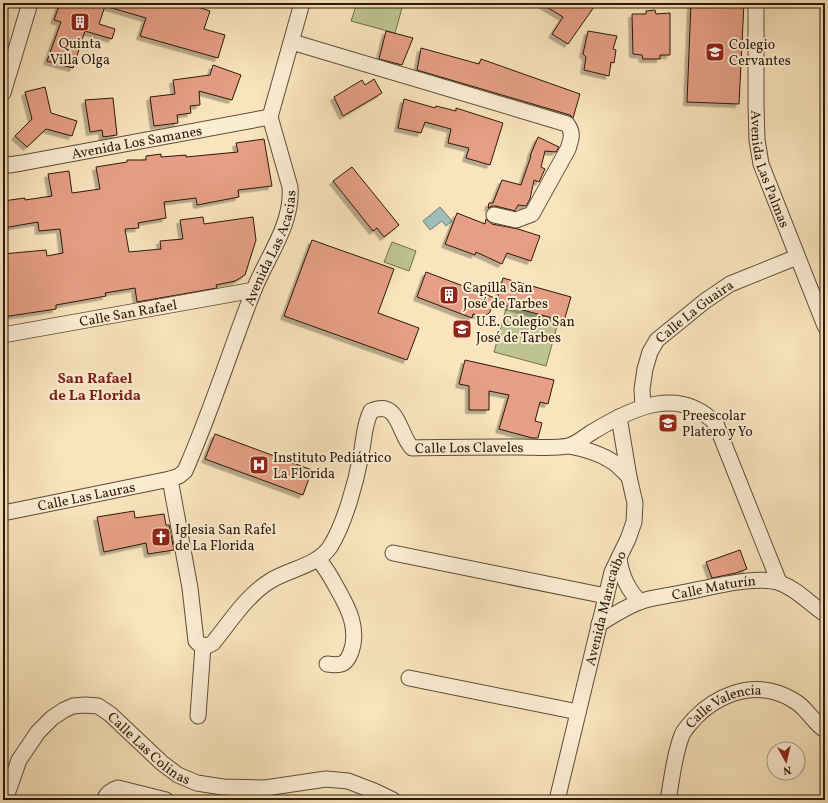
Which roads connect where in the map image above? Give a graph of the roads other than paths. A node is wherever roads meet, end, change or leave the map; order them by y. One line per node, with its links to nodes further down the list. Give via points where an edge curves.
1 (30, 3): 5 (street)
2 (302, 3): 4 (street)
3 (756, 3): 9 (street, Avenida Las Palmas, via 758,150)
4 (292, 42): 6 (street); 8 (street, via 567,124 571,129 568,149 532,214 516,220)
5 (3, 93)
6 (270, 117): 7 (street, Avenida Los Samanes, via 22,163); 10 (street, Avenida Las Acacias, via 291,196 287,219)
7 (3, 163)
8 (494, 215)
9 (797, 257): 11 (street, Avenida Las Palmas); 13 (street, Calle La Guaira, via 730,284 657,340 645,369)
10 (254, 290): 12 (street, Calle San Rafael); 17 (street, Avenida Las Acacias, via 186,471)
11 (825, 326)
12 (3, 335)
13 (643, 407): 14 (street, Calle Los Claveles); 22 (street, Calle Los Claveles, via 674,403 697,409 708,415 716,424)
14 (619, 417): 15 (street, Calle Los Claveles); 16 (street, Avenida Maracaibo)
15 (569, 446): 16 (street, via 586,449 614,462); 21 (street, Calle Los Claveles, via 412,448 406,441 393,412 386,408 371,411 367,419 351,496 342,522 330,547)
16 (629, 478): 20 (street, Avenida Maracaibo, via 635,503 634,522)
17 (170, 479): 18 (street, Calle Las Lauras); 27 (street, via 190,588 196,641)
18 (3, 512)
19 (393, 553): 23 (street)
20 (619, 558): 23 (street, Avenida Maracaibo, via 612,572); 24 (street, via 625,582)
21 (318, 559): 27 (street, Calle Los Claveles, via 270,581 249,598 212,643); 28 (street, via 345,603 354,634 348,660 338,666)
22 (779, 582): 24 (street, Calle Maturín, via 746,581); 25 (street, Calle Maturín, via 797,592)
23 (606, 596): 26 (street, Avenida Maracaibo)
24 (640, 602): 26 (street, Calle Maturín)
25 (825, 614)
26 (599, 624): 30 (street, Avenida Maracaibo)
27 (202, 646): 31 (street)
28 (327, 664)
29 (409, 678): 30 (street)
30 (578, 712): 39 (street, Avenida Maracaibo)
31 (198, 716)
32 (825, 730): 40 (street, Calle Valencia, via 817,725 805,710 778,693 746,690 728,694 700,713 683,733)
33 (265, 788): 34 (street, Calle Las Colinas, via 203,784 178,774 162,763 110,714 98,706 84,705 64,710 38,732 19,760); 37 (street); 38 (street, Calle Las Colinas, via 326,779 348,781)
34 (5, 800)
35 (104, 800): 36 (street, via 106,795 118,788)
36 (166, 800)
37 (235, 800)
38 (392, 800)
39 (557, 800)
40 (668, 800)

